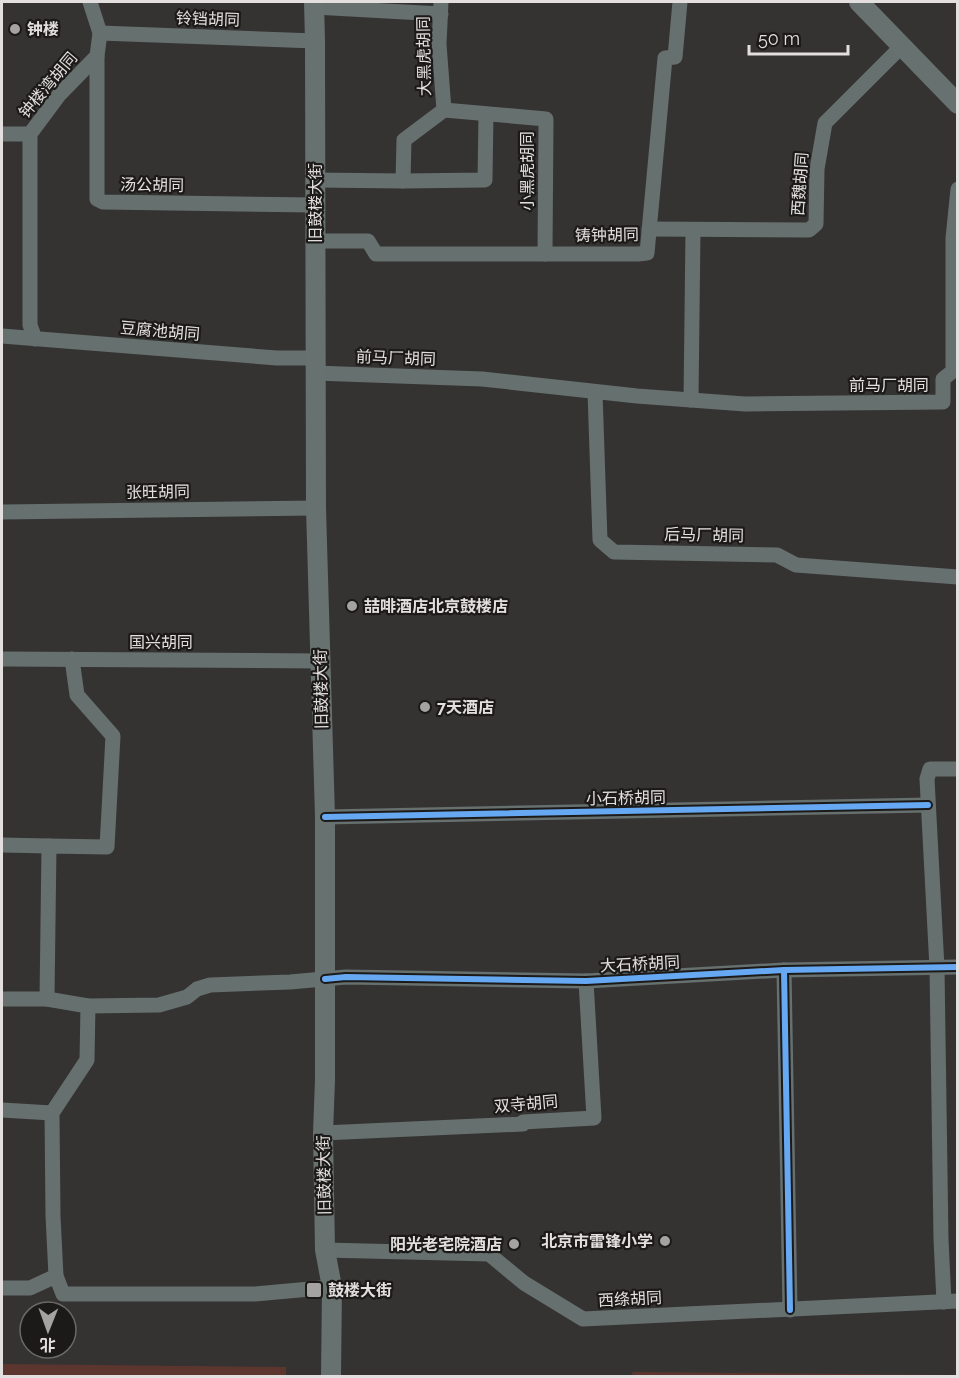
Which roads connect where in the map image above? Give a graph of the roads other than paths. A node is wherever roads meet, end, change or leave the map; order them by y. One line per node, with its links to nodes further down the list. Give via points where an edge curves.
1 (90, 2): 6 (street, 钟楼湾胡同)
2 (680, 2): 19 (street, 铸钟胡同, via 675,57 665,58)
3 (860, 2): 8 (main road)
4 (314, 4): 5 (street); 7 (main road, 旧鼓楼大街)
5 (441, 8): 11 (street, 大黑虎胡同, via 439,44)
6 (100, 33): 7 (street, 铃铛胡同); 9 (street, 钟楼湾胡同)
7 (315, 41): 15 (main road, 旧鼓楼大街)
8 (902, 46): 10 (main road); 20 (street, 西魏胡同, via 825,123 817,169 816,224 809,230)
9 (97, 56): 14 (street, 钟楼湾胡同, via 59,95); 18 (street, 汤公胡同, via 97,200)
10 (957, 104)
11 (444, 110): 12 (street, 小黑虎胡同); 16 (street, 大黑虎胡同, via 404,140)
12 (486, 114): 16 (street, via 485,180); 22 (street, 小黑虎胡同, via 546,119)
13 (2, 134): 14 (street)
14 (30, 134): 24 (street, 钟楼湾胡同, via 30,325)
15 (315, 180): 16 (street); 18 (main road, 旧鼓楼大街)
16 (403, 181)
17 (957, 189): 27 (street, 前马厂胡同, via 953,371 943,379 943,402 745,404)
18 (315, 206): 21 (main road, 旧鼓楼大街)
19 (649, 229): 20 (street, 西魏胡同); 22 (street, 铸钟胡同, via 647,253)
20 (693, 230): 27 (street)
21 (314, 241): 22 (street, 铸钟胡同, via 368,241 375,254); 25 (main road, 旧鼓楼大街)
22 (545, 254)
23 (2, 336): 24 (street, 豆腐池胡同)
24 (35, 339): 25 (street, 豆腐池胡同, via 277,358)
25 (315, 366): 26 (street, 前马厂胡同); 28 (main road, 旧鼓楼大街)
26 (595, 392): 27 (street, 前马厂胡同); 30 (street, 后马厂胡同, via 600,540 614,552 777,555 796,565)
27 (691, 400)
28 (316, 508): 29 (street, 张旺胡同); 33 (main road, 旧鼓楼大街)
29 (2, 512)
30 (957, 577)
31 (2, 658): 32 (street, 国兴胡同)
32 (72, 659): 33 (street, 国兴胡同); 38 (street, via 76,695 113,736 107,847)
33 (321, 661): 36 (main road, 旧鼓楼大街)
34 (957, 769): 35 (street, via 930,769)
35 (928, 805): 36 (street, 小石桥胡同); 40 (street)
36 (325, 818): 42 (main road, 旧鼓楼大街)
37 (2, 845): 38 (street)
38 (50, 846): 45 (street)
39 (957, 967): 40 (street, 大石桥胡同)
40 (937, 968): 41 (street, 大石桥胡同); 54 (street, via 941,1227)
41 (784, 970): 43 (street, 大石桥胡同); 55 (street)
42 (325, 979): 43 (street, 大石桥胡同); 46 (street, 大石桥胡同, via 210,985 159,1005); 49 (main road, 旧鼓楼大街)
43 (586, 981): 49 (street, 双寺胡同, via 594,1118)
44 (2, 999): 45 (street, 大石桥胡同)
45 (47, 999): 46 (street, 大石桥胡同)
46 (88, 1006): 48 (street, via 87,1060)
47 (2, 1110): 48 (street)
48 (52, 1113): 51 (street)
49 (323, 1133): 50 (main road, 旧鼓楼大街)
50 (325, 1250): 52 (main road, 旧鼓楼大街); 55 (street, 西绦胡同, via 489,1254 524,1283 583,1319)
51 (56, 1276): 52 (street, via 63,1294 255,1294); 53 (street, via 30,1288)
52 (332, 1287): 56 (main road, 旧鼓楼大街)
53 (2, 1288)
54 (951, 1302): 55 (street, 西绦胡同)
55 (790, 1310)
56 (331, 1377)

